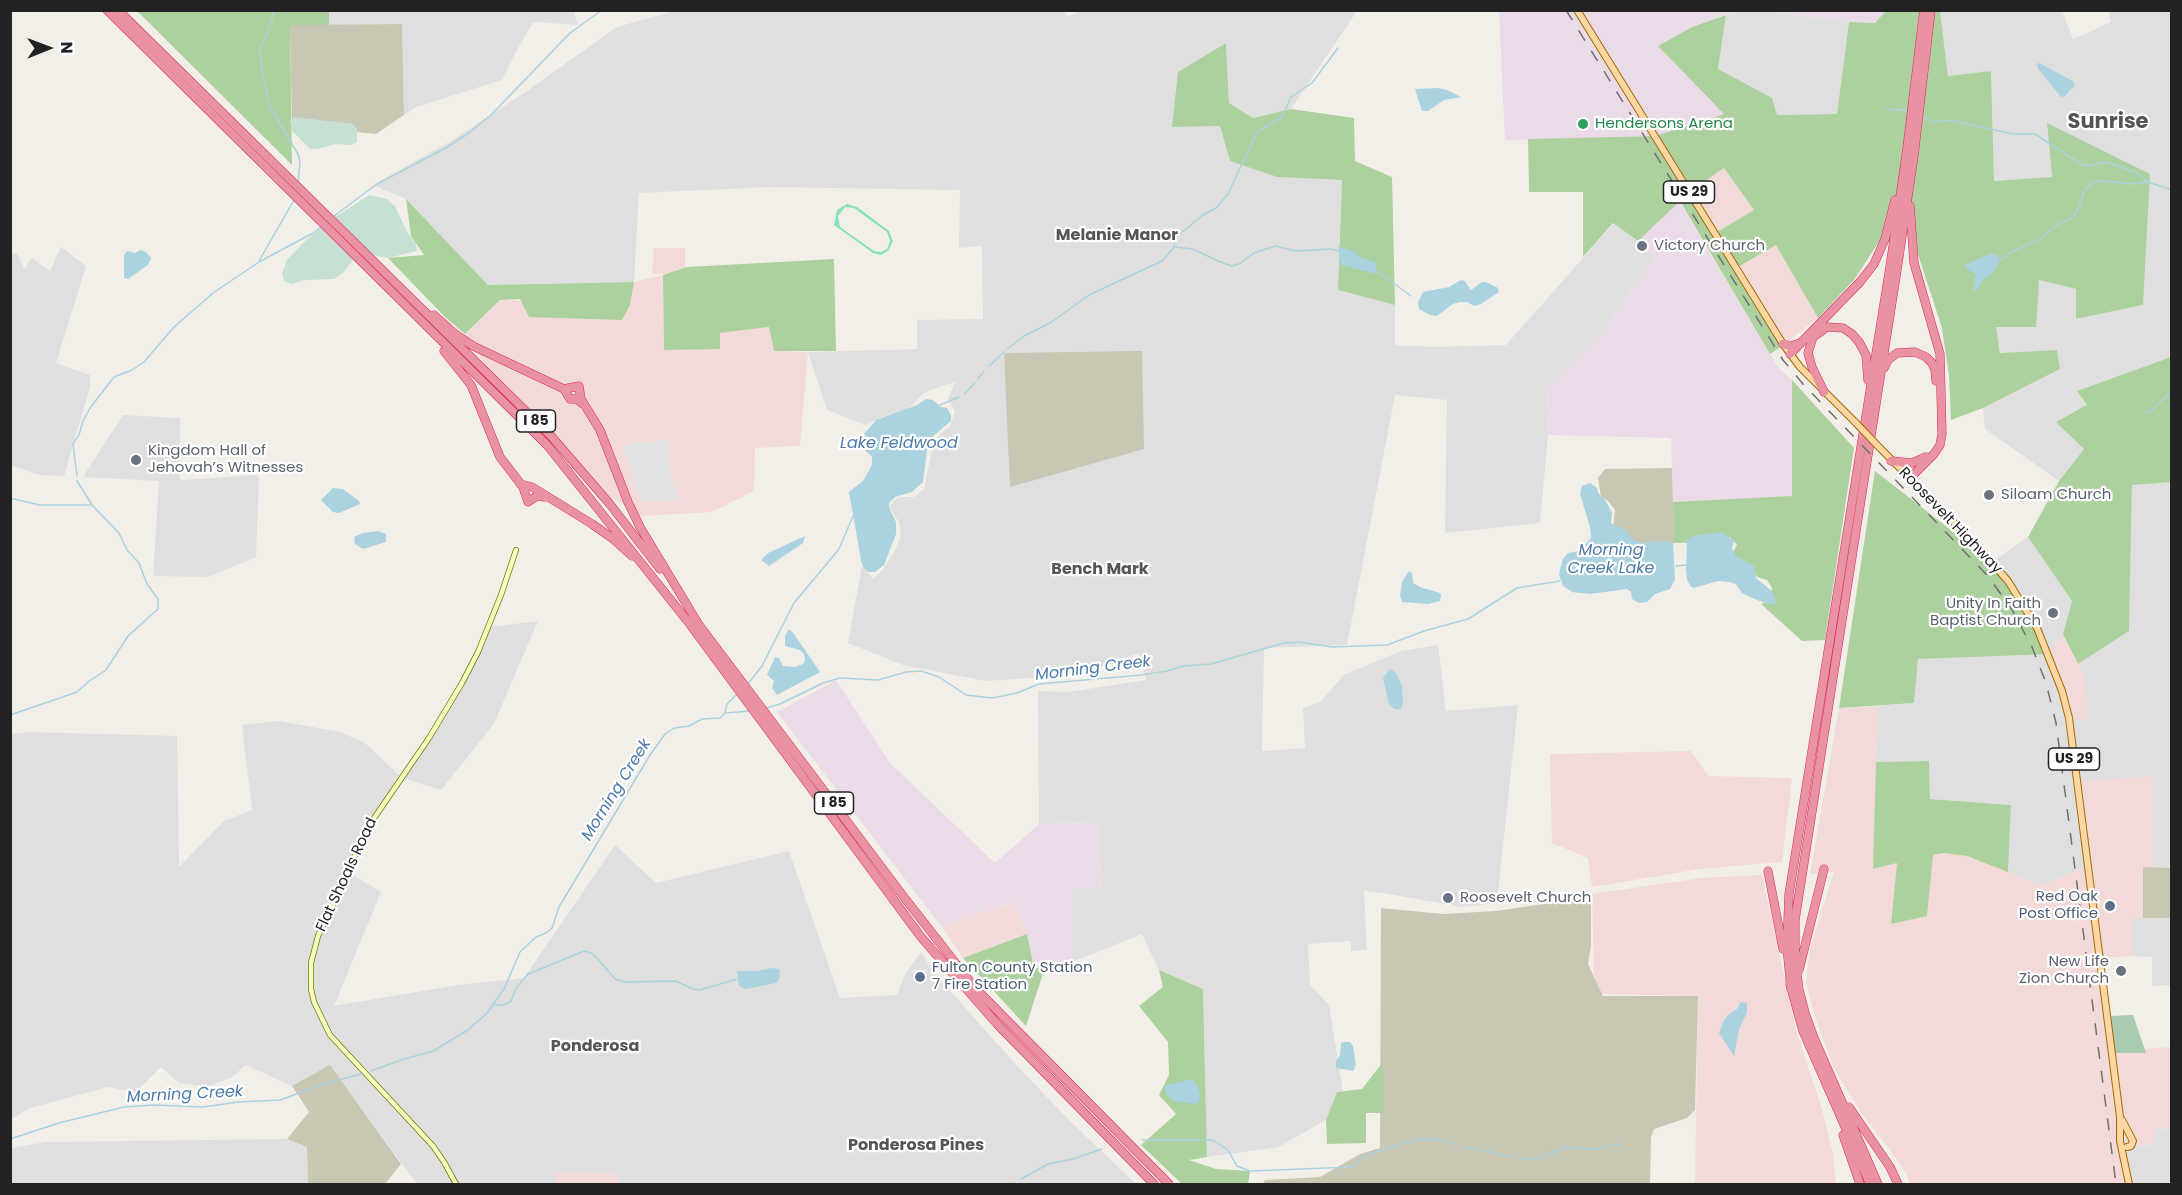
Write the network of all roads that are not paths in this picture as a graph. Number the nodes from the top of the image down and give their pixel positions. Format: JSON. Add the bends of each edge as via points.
{"nodes":[{"id":1,"x":107,"y":10,"type":"edge"},
{"id":2,"x":118,"y":10,"type":"edge"},
{"id":3,"x":1576,"y":10,"type":"edge"},
{"id":4,"x":1924,"y":10,"type":"edge"},
{"id":5,"x":1931,"y":10,"type":"edge"},
{"id":6,"x":1911,"y":152,"type":"junction"},
{"id":7,"x":369,"y":258,"type":"junction"},
{"id":8,"x":421,"y":321,"type":"junction"},
{"id":9,"x":1813,"y":337,"type":"junction"},
{"id":10,"x":1802,"y":342,"type":"junction"},
{"id":11,"x":1783,"y":344,"type":"junction"},
{"id":12,"x":1791,"y":356,"type":"junction"},
{"id":13,"x":564,"y":389,"type":"junction"},
{"id":14,"x":1824,"y":392,"type":"junction"},
{"id":15,"x":1877,"y":392,"type":"junction"},
{"id":16,"x":583,"y":404,"type":"junction"},
{"id":17,"x":1865,"y":426,"type":"junction"},
{"id":18,"x":1926,"y":457,"type":"junction"},
{"id":19,"x":1891,"y":461,"type":"junction"},
{"id":20,"x":1907,"y":477,"type":"junction"},
{"id":21,"x":520,"y":484,"type":"junction"},
{"id":22,"x":545,"y":497,"type":"junction"},
{"id":23,"x":516,"y":550,"type":"dead end"},
{"id":24,"x":684,"y":601,"type":"junction"},
{"id":25,"x":690,"y":623,"type":"junction"},
{"id":26,"x":1824,"y":869,"type":"dead end"},
{"id":27,"x":1768,"y":871,"type":"dead end"},
{"id":28,"x":1795,"y":989,"type":"junction"},
{"id":29,"x":1819,"y":1071,"type":"junction"},
{"id":30,"x":1830,"y":1074,"type":"junction"},
{"id":31,"x":2120,"y":1117,"type":"junction"},
{"id":32,"x":2130,"y":1136,"type":"junction"},
{"id":33,"x":2122,"y":1137,"type":"junction"},
{"id":34,"x":2124,"y":1146,"type":"junction"},
{"id":35,"x":456,"y":1185,"type":"edge"},
{"id":36,"x":1154,"y":1185,"type":"edge"},
{"id":37,"x":1169,"y":1185,"type":"edge"},
{"id":38,"x":1860,"y":1185,"type":"edge"},
{"id":39,"x":1870,"y":1185,"type":"edge"},
{"id":40,"x":1879,"y":1185,"type":"edge"},
{"id":41,"x":1898,"y":1185,"type":"edge"},
{"id":42,"x":2129,"y":1185,"type":"edge"}],
"edges":[{"from":1,"to":8,"type":"highway","number":"I 85"},
{"from":2,"to":7,"type":"highway","number":"I 85"},
{"from":3,"to":11,"type":"main road","name":"Roosevelt Highway","number":"US 29"},
{"from":4,"to":6,"type":"highway"},
{"from":5,"to":6,"type":"highway"},
{"from":6,"to":10,"type":"highway","via":[[1878,256],[1860,282]]},
{"from":6,"to":15,"type":"highway"},
{"from":6,"to":17,"type":"highway"},
{"from":6,"to":20,"type":"highway","via":[[1912,252],[1940,354],[1942,434],[1934,454]]},
{"from":7,"to":13,"type":"highway","via":[[472,346]]},
{"from":7,"to":24,"type":"highway","number":"I 85","via":[[551,436],[609,503]]},
{"from":8,"to":21,"type":"highway","via":[[471,385],[500,456]]},
{"from":8,"to":25,"type":"highway","number":"I 85","via":[[547,445]]},
{"from":9,"to":12,"type":"highway"},
{"from":9,"to":14,"type":"highway","via":[[1809,357]]},
{"from":9,"to":17,"type":"highway","via":[[1822,329],[1835,326],[1846,329],[1859,342],[1868,368]]},
{"from":10,"to":11,"type":"highway"},
{"from":10,"to":12,"type":"highway"},
{"from":11,"to":12,"type":"main road","name":"Roosevelt Highway","number":"US 29"},
{"from":12,"to":14,"type":"main road","name":"Roosevelt Highway","number":"US 29"},
{"from":13,"to":16,"type":"highway","via":[[570,399]]},
{"from":13,"to":16,"type":"highway","via":[[579,386]]},
{"from":14,"to":19,"type":"main road","name":"Roosevelt Highway","number":"US 29","bridge":true},
{"from":15,"to":18,"type":"highway","via":[[1884,366],[1893,355],[1915,352],[1932,363],[1938,436]]},
{"from":15,"to":28,"type":"highway","via":[[1797,898]]},
{"from":16,"to":24,"type":"highway","via":[[600,430],[640,527]]},
{"from":17,"to":28,"type":"highway","via":[[1789,894],[1786,947]]},
{"from":18,"to":19,"type":"highway","via":[[1912,463]]},
{"from":18,"to":20,"type":"highway"},
{"from":19,"to":20,"type":"main road","name":"Roosevelt Highway","number":"US 29"},
{"from":20,"to":31,"type":"main road","name":"Roosevelt Highway","number":"US 29","via":[[2008,581],[2037,628],[2062,691],[2069,718]]},
{"from":21,"to":22,"type":"highway"},
{"from":21,"to":22,"type":"highway","via":[[528,502],[537,496]]},
{"from":22,"to":25,"type":"highway","via":[[612,538]]},
{"from":23,"to":35,"type":"main road","name":"Flat Shoals Road","via":[[478,652],[446,711],[368,826],[318,936],[311,963],[314,1002],[330,1035],[433,1146]]},
{"from":24,"to":37,"type":"highway","number":"I 85","via":[[975,988]]},
{"from":25,"to":36,"type":"highway","number":"I 85","via":[[921,937],[998,1025]]},
{"from":26,"to":28,"type":"highway"},
{"from":27,"to":28,"type":"highway"},
{"from":28,"to":29,"type":"highway","via":[[1803,1031]]},
{"from":28,"to":30,"type":"highway"},
{"from":29,"to":38,"type":"highway"},
{"from":29,"to":39,"type":"highway"},
{"from":30,"to":40,"type":"highway"},
{"from":30,"to":41,"type":"highway"},
{"from":31,"to":32,"type":"main road","name":"Roosevelt Highway","number":"US 29"},
{"from":31,"to":33,"type":"main road","name":"Roosevelt Highway","number":"US 29"},
{"from":32,"to":33,"type":"main road"},
{"from":32,"to":34,"type":"main road","via":[[2133,1143]]},
{"from":33,"to":34,"type":"main road","name":"Roosevelt Highway"},
{"from":34,"to":42,"type":"main road"}]}
